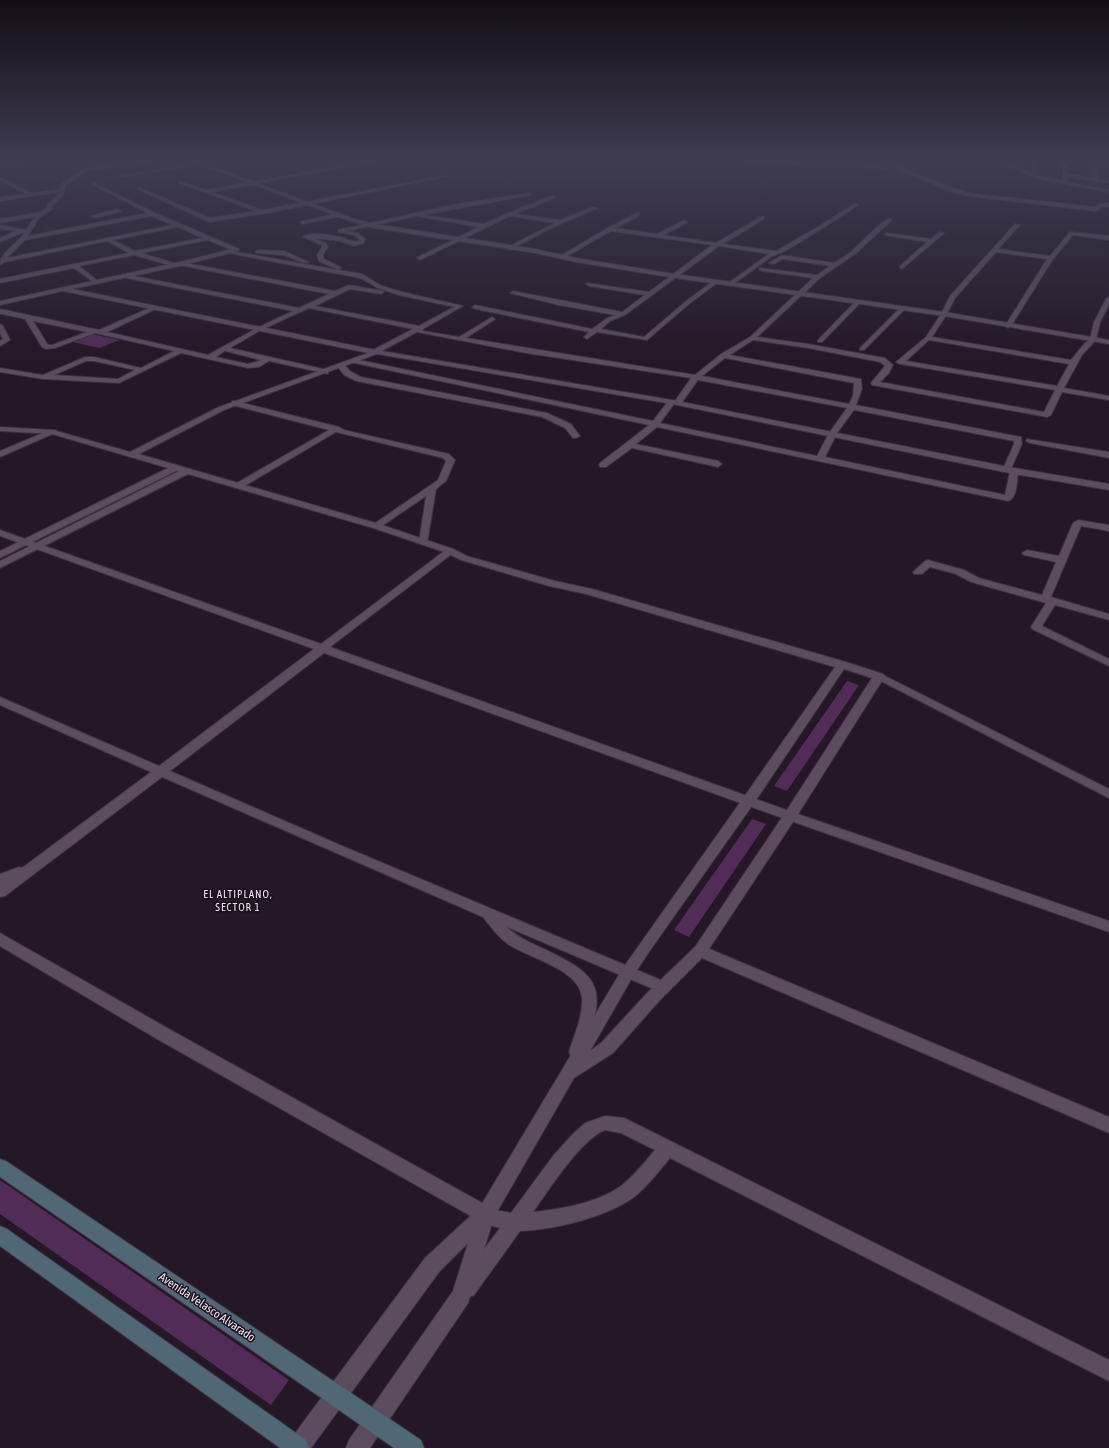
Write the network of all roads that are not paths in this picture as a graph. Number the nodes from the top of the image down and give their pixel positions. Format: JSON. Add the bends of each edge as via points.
{"nodes":[{"id":1,"x":1017,"y":225,"type":"dead end"},
{"id":2,"x":29,"y":226,"type":"edge"},
{"id":3,"x":92,"y":226,"type":"edge"},
{"id":4,"x":132,"y":226,"type":"edge"},
{"id":5,"x":177,"y":226,"type":"edge"},
{"id":6,"x":181,"y":226,"type":"edge"},
{"id":7,"x":365,"y":226,"type":"edge"},
{"id":8,"x":370,"y":226,"type":"edge"},
{"id":9,"x":484,"y":226,"type":"edge"},
{"id":10,"x":554,"y":226,"type":"edge"},
{"id":11,"x":617,"y":226,"type":"edge"},
{"id":12,"x":677,"y":226,"type":"edge"},
{"id":13,"x":749,"y":226,"type":"edge"},
{"id":14,"x":826,"y":226,"type":"edge"},
{"id":15,"x":882,"y":226,"type":"edge"},
{"id":16,"x":0,"y":227,"type":"edge"},
{"id":17,"x":610,"y":229,"type":"junction"},
{"id":18,"x":24,"y":231,"type":"junction"},
{"id":19,"x":146,"y":232,"type":"junction"},
{"id":20,"x":941,"y":233,"type":"dead end"},
{"id":21,"x":886,"y":235,"type":"dead end"},
{"id":22,"x":658,"y":236,"type":"junction"},
{"id":23,"x":208,"y":238,"type":"junction"},
{"id":24,"x":1109,"y":238,"type":"edge"},
{"id":25,"x":23,"y":239,"type":"junction"},
{"id":26,"x":0,"y":240,"type":"edge"},
{"id":27,"x":108,"y":240,"type":"junction"},
{"id":28,"x":456,"y":240,"type":"junction"},
{"id":29,"x":932,"y":241,"type":"junction"},
{"id":30,"x":718,"y":244,"type":"junction"},
{"id":31,"x":510,"y":248,"type":"junction"},
{"id":32,"x":994,"y":250,"type":"junction"},
{"id":33,"x":51,"y":251,"type":"junction"},
{"id":34,"x":233,"y":252,"type":"junction"},
{"id":35,"x":134,"y":253,"type":"junction"},
{"id":36,"x":776,"y":253,"type":"junction"},
{"id":37,"x":562,"y":257,"type":"junction"},
{"id":38,"x":64,"y":258,"type":"dead end"},
{"id":39,"x":420,"y":258,"type":"dead end"},
{"id":40,"x":1051,"y":258,"type":"junction"},
{"id":41,"x":1,"y":261,"type":"edge"},
{"id":42,"x":74,"y":264,"type":"junction"},
{"id":43,"x":178,"y":265,"type":"junction"},
{"id":44,"x":835,"y":265,"type":"junction"},
{"id":45,"x":902,"y":267,"type":"dead end"},
{"id":46,"x":321,"y":269,"type":"junction"},
{"id":47,"x":354,"y":274,"type":"junction"},
{"id":48,"x":123,"y":276,"type":"junction"},
{"id":49,"x":675,"y":276,"type":"junction"},
{"id":50,"x":818,"y":277,"type":"junction"},
{"id":51,"x":0,"y":281,"type":"edge"},
{"id":52,"x":96,"y":282,"type":"junction"},
{"id":53,"x":715,"y":282,"type":"junction"},
{"id":54,"x":589,"y":284,"type":"dead end"},
{"id":55,"x":730,"y":284,"type":"junction"},
{"id":56,"x":62,"y":289,"type":"junction"},
{"id":57,"x":335,"y":293,"type":"junction"},
{"id":58,"x":513,"y":293,"type":"dead end"},
{"id":59,"x":401,"y":294,"type":"junction"},
{"id":60,"x":650,"y":294,"type":"junction"},
{"id":61,"x":800,"y":294,"type":"junction"},
{"id":62,"x":1109,"y":299,"type":"edge"},
{"id":63,"x":0,"y":303,"type":"edge"},
{"id":64,"x":857,"y":303,"type":"junction"},
{"id":65,"x":307,"y":306,"type":"junction"},
{"id":66,"x":475,"y":307,"type":"dead end"},
{"id":67,"x":154,"y":308,"type":"junction"},
{"id":68,"x":902,"y":309,"type":"junction"},
{"id":69,"x":299,"y":310,"type":"junction"},
{"id":70,"x":1,"y":313,"type":"edge"},
{"id":71,"x":623,"y":314,"type":"junction"},
{"id":72,"x":944,"y":314,"type":"junction"},
{"id":73,"x":28,"y":318,"type":"junction"},
{"id":74,"x":492,"y":318,"type":"dead end"},
{"id":75,"x":0,"y":326,"type":"edge"},
{"id":76,"x":1008,"y":326,"type":"junction"},
{"id":77,"x":420,"y":328,"type":"junction"},
{"id":78,"x":259,"y":329,"type":"junction"},
{"id":79,"x":594,"y":330,"type":"junction"},
{"id":80,"x":97,"y":331,"type":"junction"},
{"id":81,"x":587,"y":337,"type":"dead end"},
{"id":82,"x":752,"y":338,"type":"junction"},
{"id":83,"x":928,"y":338,"type":"junction"},
{"id":84,"x":460,"y":339,"type":"junction"},
{"id":85,"x":1093,"y":340,"type":"junction"},
{"id":86,"x":820,"y":341,"type":"dead end"},
{"id":87,"x":1109,"y":342,"type":"edge"},
{"id":88,"x":0,"y":344,"type":"edge"},
{"id":89,"x":224,"y":349,"type":"junction"},
{"id":90,"x":862,"y":349,"type":"dead end"},
{"id":91,"x":180,"y":352,"type":"junction"},
{"id":92,"x":376,"y":352,"type":"junction"},
{"id":93,"x":724,"y":356,"type":"junction"},
{"id":94,"x":208,"y":358,"type":"junction"},
{"id":95,"x":268,"y":359,"type":"junction"},
{"id":96,"x":354,"y":361,"type":"junction"},
{"id":97,"x":1074,"y":363,"type":"junction"},
{"id":98,"x":341,"y":366,"type":"junction"},
{"id":99,"x":0,"y":370,"type":"edge"},
{"id":100,"x":142,"y":370,"type":"junction"},
{"id":101,"x":325,"y":372,"type":"junction"},
{"id":102,"x":43,"y":377,"type":"junction"},
{"id":103,"x":696,"y":377,"type":"junction"},
{"id":104,"x":1059,"y":389,"type":"junction"},
{"id":105,"x":1109,"y":398,"type":"edge"},
{"id":106,"x":235,"y":403,"type":"junction"},
{"id":107,"x":674,"y":403,"type":"junction"},
{"id":108,"x":853,"y":407,"type":"junction"},
{"id":109,"x":655,"y":424,"type":"junction"},
{"id":110,"x":0,"y":429,"type":"edge"},
{"id":111,"x":336,"y":429,"type":"junction"},
{"id":112,"x":53,"y":432,"type":"junction"},
{"id":113,"x":832,"y":434,"type":"junction"},
{"id":114,"x":576,"y":436,"type":"dead end"},
{"id":115,"x":1030,"y":441,"type":"dead end"},
{"id":116,"x":630,"y":445,"type":"junction"},
{"id":117,"x":0,"y":454,"type":"edge"},
{"id":118,"x":131,"y":455,"type":"junction"},
{"id":119,"x":1109,"y":455,"type":"edge"},
{"id":120,"x":820,"y":459,"type":"junction"},
{"id":121,"x":718,"y":464,"type":"dead end"},
{"id":122,"x":602,"y":465,"type":"dead end"},
{"id":123,"x":175,"y":468,"type":"junction"},
{"id":124,"x":1011,"y":470,"type":"junction"},
{"id":125,"x":187,"y":471,"type":"junction"},
{"id":126,"x":238,"y":486,"type":"junction"},
{"id":127,"x":1109,"y":487,"type":"edge"},
{"id":128,"x":432,"y":488,"type":"junction"},
{"id":129,"x":376,"y":526,"type":"junction"},
{"id":130,"x":1109,"y":528,"type":"edge"},
{"id":131,"x":0,"y":533,"type":"edge"},
{"id":132,"x":424,"y":542,"type":"junction"},
{"id":133,"x":30,"y":544,"type":"junction"},
{"id":134,"x":450,"y":551,"type":"junction"},
{"id":135,"x":1028,"y":553,"type":"dead end"},
{"id":136,"x":0,"y":555,"type":"edge"},
{"id":137,"x":1063,"y":560,"type":"junction"},
{"id":138,"x":0,"y":565,"type":"edge"},
{"id":139,"x":918,"y":572,"type":"dead end"},
{"id":140,"x":1049,"y":601,"type":"junction"},
{"id":141,"x":1109,"y":617,"type":"edge"},
{"id":142,"x":323,"y":649,"type":"junction"},
{"id":143,"x":1109,"y":663,"type":"edge"},
{"id":144,"x":842,"y":664,"type":"junction"},
{"id":145,"x":879,"y":676,"type":"junction"},
{"id":146,"x":0,"y":700,"type":"edge"},
{"id":147,"x":160,"y":772,"type":"junction"},
{"id":148,"x":1109,"y":794,"type":"edge"},
{"id":149,"x":749,"y":800,"type":"junction"},
{"id":150,"x":790,"y":816,"type":"junction"},
{"id":151,"x":33,"y":867,"type":"junction"},
{"id":152,"x":0,"y":880,"type":"edge"},
{"id":153,"x":0,"y":892,"type":"edge"},
{"id":154,"x":488,"y":912,"type":"junction"},
{"id":155,"x":1109,"y":927,"type":"edge"},
{"id":156,"x":0,"y":939,"type":"edge"},
{"id":157,"x":700,"y":951,"type":"junction"},
{"id":158,"x":628,"y":972,"type":"junction"},
{"id":159,"x":664,"y":987,"type":"junction"},
{"id":160,"x":570,"y":1073,"type":"junction"},
{"id":161,"x":1109,"y":1125,"type":"edge"},
{"id":162,"x":667,"y":1148,"type":"junction"},
{"id":163,"x":0,"y":1167,"type":"edge"},
{"id":164,"x":486,"y":1214,"type":"junction"},
{"id":165,"x":516,"y":1222,"type":"junction"},
{"id":166,"x":0,"y":1235,"type":"edge"},
{"id":167,"x":461,"y":1296,"type":"junction"},
{"id":168,"x":1109,"y":1371,"type":"edge"},
{"id":169,"x":336,"y":1395,"type":"junction"},
{"id":170,"x":374,"y":1422,"type":"junction"},
{"id":171,"x":298,"y":1448,"type":"edge"},
{"id":172,"x":357,"y":1448,"type":"edge"},
{"id":173,"x":413,"y":1448,"type":"edge"}],
"edges":[{"from":1,"to":32,"type":"street"},
{"from":2,"to":18,"type":"street"},
{"from":3,"to":25,"type":"street"},
{"from":4,"to":19,"type":"street"},
{"from":5,"to":19,"type":"street"},
{"from":6,"to":23,"type":"street"},
{"from":7,"to":47,"type":"street","via":[[340,231],[359,236],[362,242],[359,244],[306,237],[325,246],[320,255],[321,260]]},
{"from":8,"to":28,"type":"street"},
{"from":9,"to":28,"type":"street"},
{"from":10,"to":31,"type":"street"},
{"from":11,"to":17,"type":"street"},
{"from":12,"to":22,"type":"street"},
{"from":13,"to":30,"type":"street"},
{"from":14,"to":36,"type":"street"},
{"from":15,"to":44,"type":"street"},
{"from":16,"to":18,"type":"street"},
{"from":17,"to":22,"type":"street"},
{"from":17,"to":37,"type":"street"},
{"from":18,"to":25,"type":"street"},
{"from":18,"to":26,"type":"street"},
{"from":19,"to":27,"type":"street"},
{"from":20,"to":29,"type":"street"},
{"from":21,"to":29,"type":"street"},
{"from":22,"to":30,"type":"street"},
{"from":23,"to":34,"type":"street","via":[[231,246],[236,249]]},
{"from":23,"to":35,"type":"street"},
{"from":24,"to":40,"type":"street","via":[[1072,233]]},
{"from":25,"to":41,"type":"street"},
{"from":27,"to":33,"type":"street"},
{"from":27,"to":35,"type":"street"},
{"from":28,"to":31,"type":"street"},
{"from":28,"to":39,"type":"street"},
{"from":29,"to":45,"type":"street"},
{"from":30,"to":36,"type":"street"},
{"from":30,"to":49,"type":"street"},
{"from":31,"to":37,"type":"street"},
{"from":32,"to":40,"type":"street"},
{"from":32,"to":72,"type":"street","via":[[952,297]]},
{"from":33,"to":38,"type":"street"},
{"from":33,"to":41,"type":"street"},
{"from":34,"to":43,"type":"street"},
{"from":34,"to":46,"type":"street"},
{"from":34,"to":46,"type":"street","via":[[284,253],[315,264]]},
{"from":35,"to":42,"type":"street"},
{"from":35,"to":43,"type":"street"},
{"from":36,"to":55,"type":"street","via":[[766,257]]},
{"from":37,"to":49,"type":"street"},
{"from":40,"to":76,"type":"street"},
{"from":42,"to":51,"type":"street"},
{"from":42,"to":52,"type":"street"},
{"from":43,"to":48,"type":"street"},
{"from":43,"to":57,"type":"street"},
{"from":44,"to":50,"type":"street"},
{"from":44,"to":50,"type":"street","via":[[782,258],[762,269]]},
{"from":46,"to":47,"type":"street"},
{"from":47,"to":59,"type":"street"},
{"from":48,"to":52,"type":"street"},
{"from":48,"to":69,"type":"street"},
{"from":49,"to":53,"type":"street"},
{"from":49,"to":60,"type":"street"},
{"from":50,"to":61,"type":"street"},
{"from":52,"to":56,"type":"street"},
{"from":53,"to":55,"type":"street"},
{"from":53,"to":79,"type":"street","via":[[645,339]]},
{"from":54,"to":60,"type":"street"},
{"from":55,"to":61,"type":"street"},
{"from":56,"to":63,"type":"street"},
{"from":56,"to":67,"type":"street"},
{"from":57,"to":59,"type":"street","via":[[349,287]]},
{"from":57,"to":65,"type":"street"},
{"from":58,"to":71,"type":"street"},
{"from":59,"to":77,"type":"street","via":[[460,306]]},
{"from":60,"to":71,"type":"street"},
{"from":61,"to":64,"type":"street"},
{"from":61,"to":82,"type":"street"},
{"from":62,"to":85,"type":"street","via":[[1097,322]]},
{"from":64,"to":68,"type":"street"},
{"from":64,"to":86,"type":"street"},
{"from":65,"to":69,"type":"street"},
{"from":65,"to":77,"type":"street"},
{"from":66,"to":79,"type":"street"},
{"from":67,"to":78,"type":"street"},
{"from":67,"to":80,"type":"street"},
{"from":68,"to":72,"type":"street"},
{"from":68,"to":90,"type":"street","via":[[871,337]]},
{"from":69,"to":78,"type":"street"},
{"from":70,"to":73,"type":"street"},
{"from":71,"to":79,"type":"street"},
{"from":72,"to":76,"type":"street"},
{"from":72,"to":83,"type":"street"},
{"from":73,"to":80,"type":"street"},
{"from":73,"to":80,"type":"street","via":[[46,347],[53,347]]},
{"from":74,"to":84,"type":"street"},
{"from":75,"to":88,"type":"street","via":[[6,340]]},
{"from":76,"to":85,"type":"street"},
{"from":77,"to":84,"type":"street","via":[[420,332]]},
{"from":77,"to":92,"type":"street"},
{"from":78,"to":89,"type":"street"},
{"from":78,"to":92,"type":"street"},
{"from":79,"to":81,"type":"street"},
{"from":80,"to":91,"type":"street"},
{"from":82,"to":93,"type":"street"},
{"from":82,"to":104,"type":"street","via":[[882,360],[889,365],[875,383],[1047,415]]},
{"from":83,"to":97,"type":"street"},
{"from":83,"to":104,"type":"street","via":[[900,362]]},
{"from":84,"to":103,"type":"street"},
{"from":85,"to":87,"type":"street"},
{"from":85,"to":97,"type":"street","via":[[1086,344]]},
{"from":89,"to":94,"type":"street"},
{"from":89,"to":95,"type":"street"},
{"from":91,"to":94,"type":"street"},
{"from":91,"to":100,"type":"street"},
{"from":92,"to":96,"type":"street"},
{"from":92,"to":107,"type":"street"},
{"from":93,"to":103,"type":"street"},
{"from":93,"to":108,"type":"street","via":[[858,381],[859,390]]},
{"from":94,"to":95,"type":"street","via":[[248,366],[256,366]]},
{"from":95,"to":101,"type":"street"},
{"from":96,"to":98,"type":"street"},
{"from":96,"to":109,"type":"street"},
{"from":97,"to":104,"type":"street"},
{"from":98,"to":101,"type":"street"},
{"from":98,"to":114,"type":"street","via":[[347,373],[359,379],[544,415],[568,426]]},
{"from":99,"to":102,"type":"street"},
{"from":100,"to":102,"type":"street","via":[[119,380]]},
{"from":100,"to":102,"type":"street","via":[[85,359]]},
{"from":101,"to":106,"type":"street"},
{"from":103,"to":107,"type":"street"},
{"from":103,"to":108,"type":"street"},
{"from":104,"to":105,"type":"street"},
{"from":106,"to":111,"type":"street"},
{"from":106,"to":118,"type":"street","via":[[204,416]]},
{"from":107,"to":109,"type":"street"},
{"from":107,"to":113,"type":"street"},
{"from":108,"to":113,"type":"street"},
{"from":108,"to":124,"type":"street","via":[[1018,439]]},
{"from":109,"to":116,"type":"street"},
{"from":109,"to":120,"type":"street"},
{"from":110,"to":112,"type":"street"},
{"from":111,"to":126,"type":"street"},
{"from":111,"to":128,"type":"street","via":[[446,456],[451,460],[448,470],[442,481]]},
{"from":112,"to":117,"type":"street"},
{"from":112,"to":118,"type":"street"},
{"from":113,"to":120,"type":"street"},
{"from":113,"to":124,"type":"street"},
{"from":115,"to":119,"type":"street"},
{"from":116,"to":121,"type":"street"},
{"from":116,"to":122,"type":"street"},
{"from":118,"to":123,"type":"street"},
{"from":120,"to":124,"type":"street","via":[[1008,498],[1012,487]]},
{"from":123,"to":125,"type":"street"},
{"from":123,"to":133,"type":"street"},
{"from":124,"to":127,"type":"street"},
{"from":125,"to":126,"type":"street"},
{"from":125,"to":133,"type":"street"},
{"from":126,"to":129,"type":"street"},
{"from":128,"to":129,"type":"street"},
{"from":128,"to":132,"type":"street"},
{"from":129,"to":132,"type":"street"},
{"from":130,"to":137,"type":"street","via":[[1078,523]]},
{"from":131,"to":133,"type":"street"},
{"from":132,"to":134,"type":"street"},
{"from":133,"to":136,"type":"street"},
{"from":133,"to":138,"type":"street"},
{"from":133,"to":142,"type":"street"},
{"from":134,"to":142,"type":"street"},
{"from":134,"to":144,"type":"street","via":[[464,558],[545,582],[588,591]]},
{"from":135,"to":137,"type":"street"},
{"from":137,"to":140,"type":"street"},
{"from":139,"to":140,"type":"street","via":[[928,563],[960,572],[975,580]]},
{"from":140,"to":141,"type":"street"},
{"from":140,"to":143,"type":"street","via":[[1036,627]]},
{"from":142,"to":147,"type":"street"},
{"from":142,"to":149,"type":"street"},
{"from":144,"to":145,"type":"street"},
{"from":144,"to":149,"type":"street"},
{"from":145,"to":148,"type":"street"},
{"from":145,"to":150,"type":"street"},
{"from":146,"to":147,"type":"street"},
{"from":147,"to":151,"type":"street"},
{"from":147,"to":154,"type":"street"},
{"from":149,"to":150,"type":"street"},
{"from":149,"to":158,"type":"street"},
{"from":150,"to":155,"type":"street"},
{"from":150,"to":157,"type":"street"},
{"from":151,"to":152,"type":"street"},
{"from":151,"to":153,"type":"street"},
{"from":154,"to":158,"type":"street"},
{"from":154,"to":160,"type":"street","via":[[506,935],[575,971],[588,989],[589,1013]]},
{"from":156,"to":164,"type":"street","via":[[163,1034]]},
{"from":157,"to":159,"type":"street"},
{"from":157,"to":161,"type":"street"},
{"from":158,"to":159,"type":"street"},
{"from":158,"to":160,"type":"street"},
{"from":159,"to":160,"type":"street","via":[[607,1048]]},
{"from":160,"to":164,"type":"street"},
{"from":162,"to":165,"type":"street","via":[[645,1175],[620,1196],[587,1210]]},
{"from":162,"to":165,"type":"street","via":[[624,1126],[605,1123],[591,1128],[559,1162]]},
{"from":162,"to":168,"type":"street"},
{"from":163,"to":169,"type":"main road","name":"Avenida Velasco Alvarado"},
{"from":164,"to":165,"type":"street","via":[[492,1218]]},
{"from":164,"to":167,"type":"street"},
{"from":164,"to":169,"type":"street","via":[[432,1265]]},
{"from":165,"to":167,"type":"street"},
{"from":166,"to":171,"type":"main road"},
{"from":167,"to":170,"type":"street"},
{"from":169,"to":170,"type":"main road","name":"Avenida Velasco Alvarado"},
{"from":169,"to":171,"type":"street"},
{"from":170,"to":172,"type":"street"},
{"from":170,"to":173,"type":"main road","name":"Avenida Velasco Alvarado"}]}
